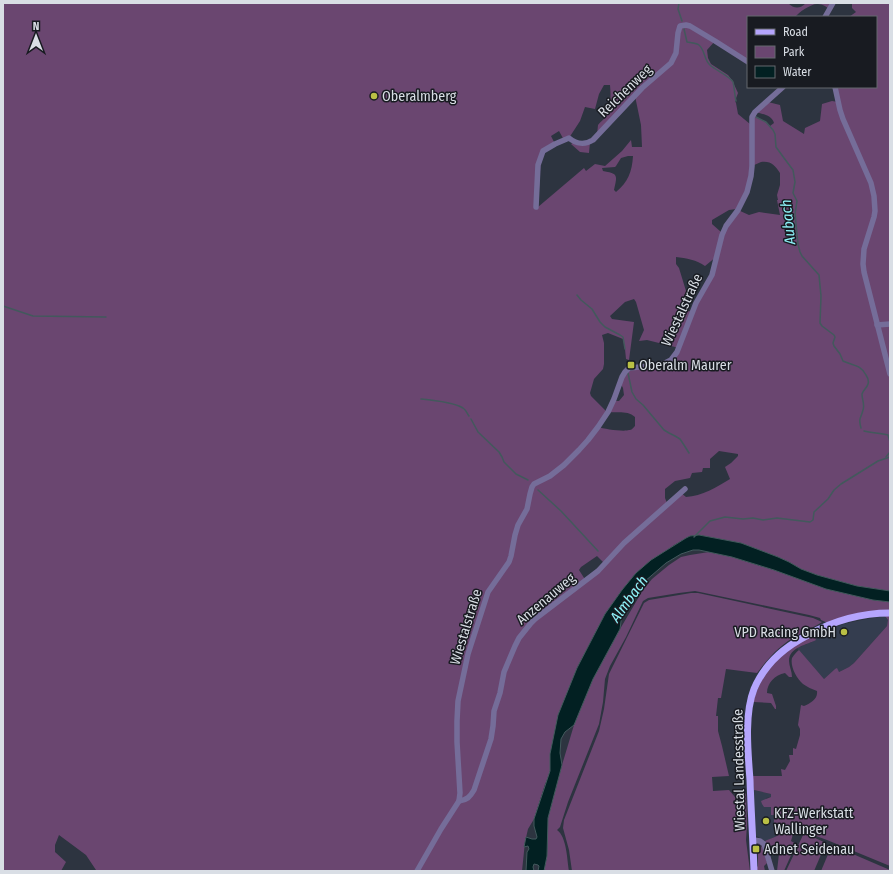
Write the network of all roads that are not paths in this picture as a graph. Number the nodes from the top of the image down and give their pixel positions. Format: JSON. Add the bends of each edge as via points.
{"nodes":[{"id":1,"x":833,"y":3,"type":"edge"},
{"id":2,"x":826,"y":16,"type":"edge"},
{"id":3,"x":747,"y":61,"type":"edge"},
{"id":4,"x":782,"y":88,"type":"edge"},
{"id":5,"x":835,"y":88,"type":"edge"},
{"id":6,"x":536,"y":207,"type":"dead end"},
{"id":7,"x":890,"y":324,"type":"edge"},
{"id":8,"x":877,"y":325,"type":"junction"},
{"id":9,"x":890,"y":374,"type":"edge"},
{"id":10,"x":685,"y":489,"type":"dead end"},
{"id":11,"x":890,"y":613,"type":"edge"},
{"id":12,"x":459,"y":801,"type":"junction"},
{"id":13,"x":753,"y":840,"type":"junction"},
{"id":14,"x":418,"y":871,"type":"edge"},
{"id":15,"x":754,"y":871,"type":"edge"},
{"id":16,"x":772,"y":871,"type":"edge"}],
"edges":[{"from":1,"to":2,"type":"street"},
{"from":3,"to":6,"type":"street","name":"Reichenweg","via":[[690,26],[680,26],[676,53],[671,63],[642,88],[593,140],[583,144],[568,138],[543,151],[538,165]]},
{"from":4,"to":12,"type":"street","name":"Wiestalstraße","via":[[752,117],[752,168],[747,192],[722,235],[712,274],[696,303],[677,352],[671,360],[661,365],[629,368],[622,377],[608,412],[588,440],[564,465],[534,484],[531,490],[527,509],[515,535],[509,562],[488,592],[468,654],[458,701]]},
{"from":5,"to":8,"type":"street","via":[[843,119],[871,183],[874,196],[875,211],[864,249],[863,264]]},
{"from":7,"to":8,"type":"street"},
{"from":8,"to":9,"type":"street"},
{"from":10,"to":12,"type":"street","name":"Anzenauweg","via":[[624,543],[598,571],[531,623],[519,638],[503,675],[494,711],[491,739],[474,790],[469,798]]},
{"from":11,"to":13,"type":"main road","name":"Wiestal Landesstraße","via":[[850,618],[830,624],[782,651],[763,671],[753,691],[748,717]]},
{"from":12,"to":14,"type":"street"},
{"from":13,"to":15,"type":"main road","name":"Wiestal Landesstraße"},
{"from":13,"to":16,"type":"street","via":[[764,844]]}]}
